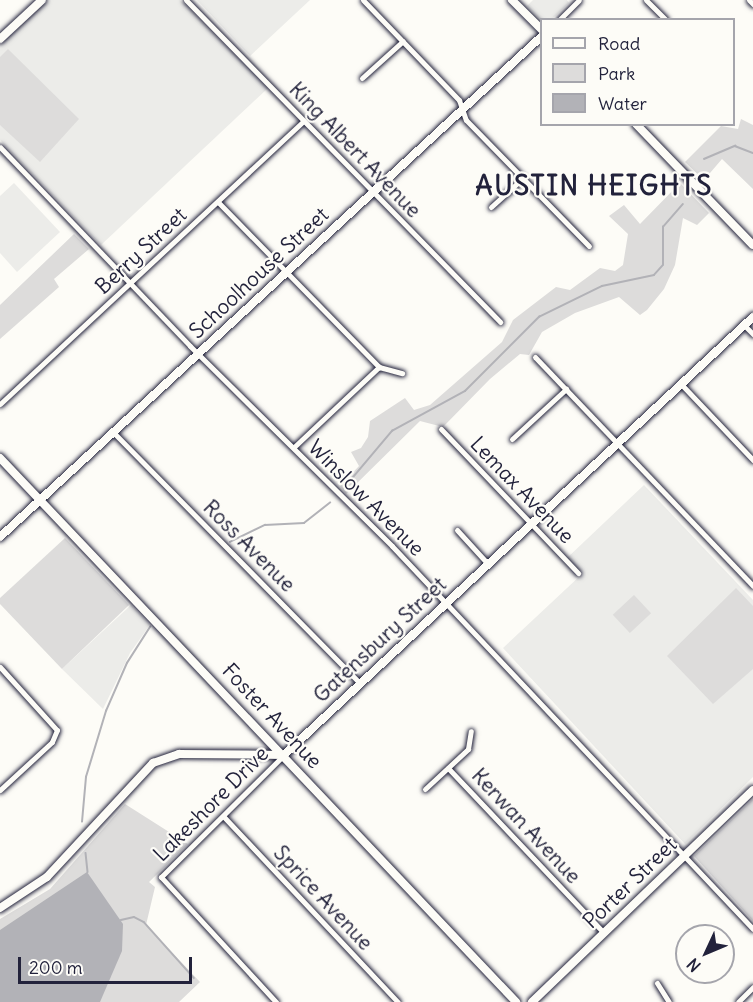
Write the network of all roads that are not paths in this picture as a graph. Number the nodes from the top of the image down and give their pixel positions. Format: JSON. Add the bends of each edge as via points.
{"nodes":[{"id":1,"x":42,"y":0,"type":"edge"},
{"id":2,"x":186,"y":0,"type":"edge"},
{"id":3,"x":363,"y":0,"type":"edge"},
{"id":4,"x":512,"y":0,"type":"edge"},
{"id":5,"x":579,"y":0,"type":"edge"},
{"id":6,"x":646,"y":0,"type":"edge"},
{"id":7,"x":749,"y":0,"type":"edge"},
{"id":8,"x":753,"y":4,"type":"edge"},
{"id":9,"x":561,"y":18,"type":"edge"},
{"id":10,"x":664,"y":18,"type":"edge"},
{"id":11,"x":540,"y":28,"type":"edge"},
{"id":12,"x":540,"y":38,"type":"edge"},
{"id":13,"x":0,"y":39,"type":"edge"},
{"id":14,"x":403,"y":41,"type":"junction"},
{"id":15,"x":362,"y":78,"type":"dead end"},
{"id":16,"x":463,"y":110,"type":"junction"},
{"id":17,"x":304,"y":121,"type":"junction"},
{"id":18,"x":638,"y":126,"type":"edge"},
{"id":19,"x":0,"y":147,"type":"edge"},
{"id":20,"x":523,"y":178,"type":"junction"},
{"id":21,"x":373,"y":192,"type":"junction"},
{"id":22,"x":218,"y":202,"type":"junction"},
{"id":23,"x":491,"y":207,"type":"dead end"},
{"id":24,"x":753,"y":245,"type":"edge"},
{"id":25,"x":589,"y":246,"type":"dead end"},
{"id":26,"x":287,"y":273,"type":"junction"},
{"id":27,"x":130,"y":283,"type":"junction"},
{"id":28,"x":753,"y":317,"type":"edge"},
{"id":29,"x":500,"y":322,"type":"dead end"},
{"id":30,"x":744,"y":325,"type":"junction"},
{"id":31,"x":753,"y":334,"type":"edge"},
{"id":32,"x":200,"y":353,"type":"junction"},
{"id":33,"x":535,"y":357,"type":"dead end"},
{"id":34,"x":379,"y":367,"type":"junction"},
{"id":35,"x":402,"y":373,"type":"dead end"},
{"id":36,"x":681,"y":384,"type":"junction"},
{"id":37,"x":566,"y":389,"type":"junction"},
{"id":38,"x":0,"y":404,"type":"edge"},
{"id":39,"x":441,"y":429,"type":"dead end"},
{"id":40,"x":113,"y":432,"type":"junction"},
{"id":41,"x":512,"y":439,"type":"dead end"},
{"id":42,"x":618,"y":443,"type":"junction"},
{"id":43,"x":294,"y":447,"type":"junction"},
{"id":44,"x":0,"y":458,"type":"edge"},
{"id":45,"x":753,"y":460,"type":"edge"},
{"id":46,"x":39,"y":501,"type":"junction"},
{"id":47,"x":531,"y":524,"type":"junction"},
{"id":48,"x":457,"y":530,"type":"dead end"},
{"id":49,"x":0,"y":537,"type":"edge"},
{"id":50,"x":488,"y":564,"type":"junction"},
{"id":51,"x":578,"y":573,"type":"dead end"},
{"id":52,"x":753,"y":586,"type":"edge"},
{"id":53,"x":446,"y":604,"type":"junction"},
{"id":54,"x":0,"y":667,"type":"edge"},
{"id":55,"x":360,"y":683,"type":"junction"},
{"id":56,"x":471,"y":731,"type":"dead end"},
{"id":57,"x":284,"y":755,"type":"junction"},
{"id":58,"x":448,"y":768,"type":"junction"},
{"id":59,"x":425,"y":789,"type":"dead end"},
{"id":60,"x":753,"y":789,"type":"edge"},
{"id":61,"x":0,"y":790,"type":"edge"},
{"id":62,"x":224,"y":817,"type":"junction"},
{"id":63,"x":684,"y":856,"type":"junction"},
{"id":64,"x":0,"y":908,"type":"edge"},
{"id":65,"x":753,"y":928,"type":"edge"},
{"id":66,"x":604,"y":933,"type":"junction"},
{"id":67,"x":657,"y":983,"type":"dead end"},
{"id":68,"x":753,"y":987,"type":"edge"},
{"id":69,"x":276,"y":1002,"type":"edge"},
{"id":70,"x":398,"y":1002,"type":"edge"},
{"id":71,"x":516,"y":1002,"type":"edge"},
{"id":72,"x":532,"y":1002,"type":"edge"},
{"id":73,"x":669,"y":1002,"type":"edge"},
{"id":74,"x":738,"y":1002,"type":"edge"}],
"edges":[{"from":1,"to":13,"type":"street"},
{"from":2,"to":17,"type":"street","name":"King Albert Avenue"},
{"from":3,"to":14,"type":"street"},
{"from":4,"to":11,"type":"street"},
{"from":5,"to":9,"type":"street"},
{"from":6,"to":10,"type":"street"},
{"from":7,"to":8,"type":"street"},
{"from":12,"to":16,"type":"street","name":"Schoolhouse Street"},
{"from":14,"to":15,"type":"street"},
{"from":14,"to":16,"type":"street","via":[[459,100]]},
{"from":16,"to":20,"type":"street","via":[[466,120]]},
{"from":16,"to":21,"type":"street","name":"Schoolhouse Street"},
{"from":17,"to":21,"type":"street","name":"King Albert Avenue"},
{"from":17,"to":22,"type":"street","name":"Berry Street"},
{"from":18,"to":24,"type":"street"},
{"from":19,"to":27,"type":"street","name":"Winslow Avenue"},
{"from":20,"to":23,"type":"street"},
{"from":20,"to":25,"type":"street"},
{"from":21,"to":26,"type":"street","name":"Schoolhouse Street"},
{"from":21,"to":29,"type":"street","name":"King Albert Avenue"},
{"from":22,"to":26,"type":"street"},
{"from":22,"to":27,"type":"street","name":"Berry Street"},
{"from":26,"to":32,"type":"street","name":"Schoolhouse Street"},
{"from":26,"to":34,"type":"street"},
{"from":27,"to":32,"type":"street","name":"Winslow Avenue"},
{"from":27,"to":38,"type":"street","name":"Berry Street"},
{"from":28,"to":30,"type":"street","name":"Gatensbury Street"},
{"from":30,"to":31,"type":"street"},
{"from":30,"to":36,"type":"street","name":"Gatensbury Street"},
{"from":32,"to":40,"type":"street","name":"Schoolhouse Street"},
{"from":32,"to":43,"type":"street","name":"Winslow Avenue"},
{"from":33,"to":37,"type":"street"},
{"from":34,"to":35,"type":"street"},
{"from":34,"to":43,"type":"street"},
{"from":36,"to":42,"type":"street","name":"Gatensbury Street"},
{"from":36,"to":45,"type":"street"},
{"from":37,"to":41,"type":"street"},
{"from":37,"to":42,"type":"street"},
{"from":39,"to":47,"type":"street","name":"Lemax Avenue"},
{"from":40,"to":46,"type":"street","name":"Schoolhouse Street"},
{"from":40,"to":55,"type":"street","name":"Ross Avenue"},
{"from":42,"to":47,"type":"street","name":"Gatensbury Street"},
{"from":42,"to":52,"type":"street"},
{"from":43,"to":53,"type":"street","name":"Winslow Avenue"},
{"from":44,"to":46,"type":"street","name":"Foster Avenue"},
{"from":46,"to":49,"type":"street","name":"Schoolhouse Street"},
{"from":46,"to":57,"type":"street","name":"Foster Avenue"},
{"from":47,"to":50,"type":"street","name":"Gatensbury Street"},
{"from":47,"to":51,"type":"street","name":"Lemax Avenue"},
{"from":48,"to":50,"type":"street"},
{"from":50,"to":53,"type":"street","name":"Gatensbury Street"},
{"from":53,"to":55,"type":"street","name":"Gatensbury Street"},
{"from":53,"to":63,"type":"street","name":"Winslow Avenue"},
{"from":54,"to":61,"type":"street","via":[[57,730],[52,741]]},
{"from":55,"to":57,"type":"street","name":"Gatensbury Street"},
{"from":56,"to":58,"type":"street","via":[[468,749]]},
{"from":57,"to":62,"type":"street","name":"Lakeshore Drive"},
{"from":57,"to":64,"type":"street","via":[[179,754],[157,760],[142,771],[47,877]]},
{"from":57,"to":71,"type":"street","name":"Foster Avenue"},
{"from":58,"to":59,"type":"street"},
{"from":58,"to":66,"type":"street","name":"Kerwan Avenue"},
{"from":60,"to":63,"type":"street","name":"Porter Street"},
{"from":62,"to":69,"type":"street","name":"Lakeshore Drive","via":[[161,877]]},
{"from":62,"to":70,"type":"street","name":"Sprice Avenue"},
{"from":63,"to":65,"type":"street","name":"Winslow Avenue"},
{"from":63,"to":66,"type":"street","name":"Porter Street"},
{"from":66,"to":72,"type":"street","name":"Porter Street"},
{"from":67,"to":73,"type":"street"},
{"from":68,"to":74,"type":"street"}]}
